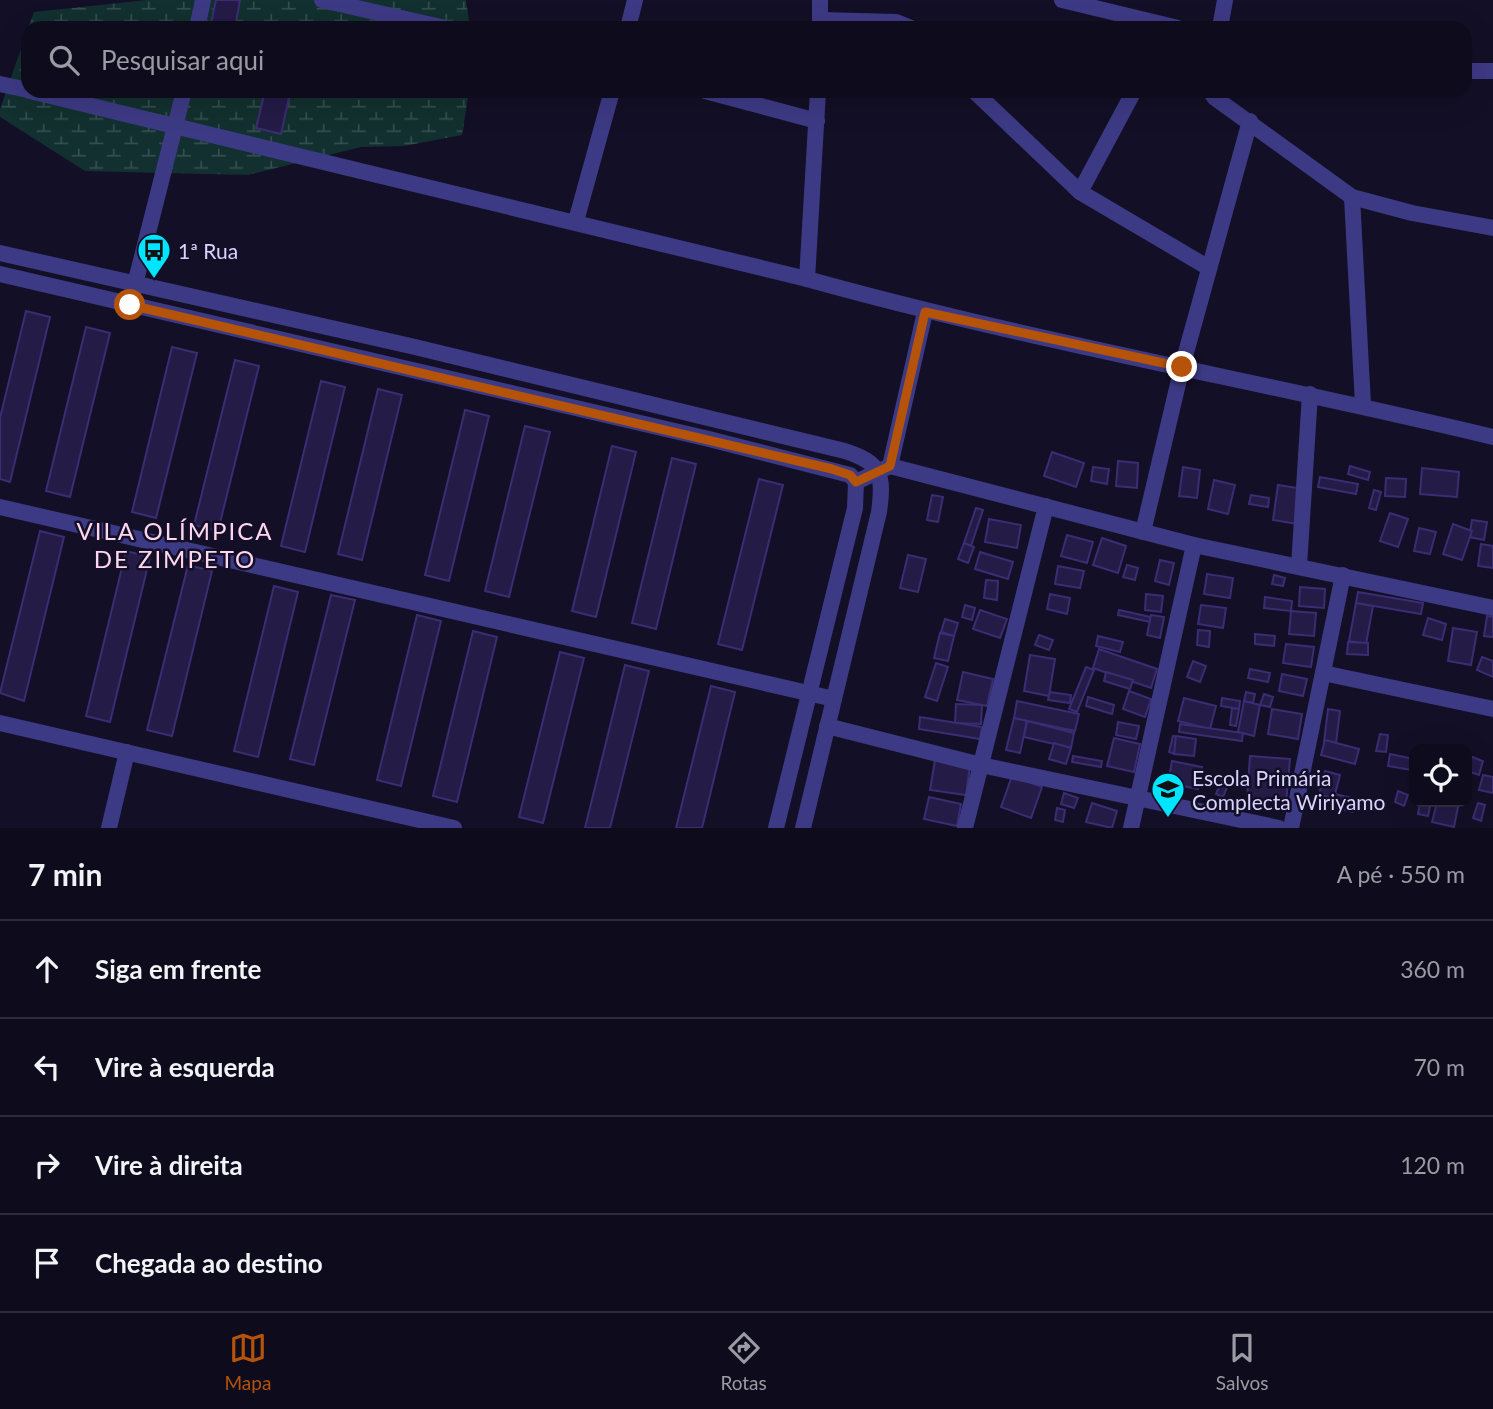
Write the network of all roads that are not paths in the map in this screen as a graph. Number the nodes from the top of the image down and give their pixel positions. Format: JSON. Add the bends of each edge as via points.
{"nodes":[{"id":1,"x":203,"y":0,"type":"edge"},
{"id":2,"x":322,"y":0,"type":"edge"},
{"id":3,"x":635,"y":0,"type":"edge"},
{"id":4,"x":820,"y":0,"type":"edge"},
{"id":5,"x":1062,"y":0,"type":"edge"},
{"id":6,"x":1225,"y":0,"type":"edge"},
{"id":7,"x":198,"y":21,"type":"edge"},
{"id":8,"x":414,"y":21,"type":"edge"},
{"id":9,"x":630,"y":21,"type":"edge"},
{"id":10,"x":820,"y":21,"type":"edge"},
{"id":11,"x":1146,"y":21,"type":"edge"},
{"id":12,"x":1221,"y":21,"type":"edge"},
{"id":13,"x":1472,"y":71,"type":"edge"},
{"id":14,"x":1493,"y":71,"type":"edge"},
{"id":15,"x":0,"y":84,"type":"edge"},
{"id":16,"x":21,"y":89,"type":"edge"},
{"id":17,"x":58,"y":98,"type":"edge"},
{"id":18,"x":183,"y":98,"type":"edge"},
{"id":19,"x":610,"y":98,"type":"edge"},
{"id":20,"x":731,"y":98,"type":"edge"},
{"id":21,"x":818,"y":98,"type":"edge"},
{"id":22,"x":981,"y":98,"type":"edge"},
{"id":23,"x":1130,"y":98,"type":"edge"},
{"id":24,"x":1215,"y":98,"type":"edge"},
{"id":25,"x":817,"y":121,"type":"junction"},
{"id":26,"x":1250,"y":121,"type":"junction"},
{"id":27,"x":177,"y":127,"type":"junction"},
{"id":28,"x":1080,"y":192,"type":"junction"},
{"id":29,"x":1352,"y":197,"type":"junction"},
{"id":30,"x":576,"y":221,"type":"junction"},
{"id":31,"x":1493,"y":228,"type":"edge"},
{"id":32,"x":0,"y":253,"type":"edge"},
{"id":33,"x":1209,"y":268,"type":"junction"},
{"id":34,"x":0,"y":274,"type":"edge"},
{"id":35,"x":807,"y":279,"type":"junction"},
{"id":36,"x":135,"y":285,"type":"junction"},
{"id":37,"x":130,"y":305,"type":"junction"},
{"id":38,"x":925,"y":312,"type":"junction"},
{"id":39,"x":1182,"y":367,"type":"junction"},
{"id":40,"x":1310,"y":394,"type":"junction"},
{"id":41,"x":1363,"y":405,"type":"junction"},
{"id":42,"x":1493,"y":437,"type":"edge"},
{"id":43,"x":884,"y":468,"type":"junction"},
{"id":44,"x":856,"y":482,"type":"junction"},
{"id":45,"x":1046,"y":506,"type":"junction"},
{"id":46,"x":0,"y":507,"type":"edge"},
{"id":47,"x":1143,"y":532,"type":"junction"},
{"id":48,"x":1194,"y":545,"type":"junction"},
{"id":49,"x":1299,"y":566,"type":"junction"},
{"id":50,"x":1343,"y":575,"type":"junction"},
{"id":51,"x":1493,"y":608,"type":"edge"},
{"id":52,"x":1323,"y":673,"type":"junction"},
{"id":53,"x":809,"y":694,"type":"junction"},
{"id":54,"x":834,"y":699,"type":"junction"},
{"id":55,"x":1493,"y":709,"type":"edge"},
{"id":56,"x":0,"y":723,"type":"edge"},
{"id":57,"x":827,"y":726,"type":"junction"},
{"id":58,"x":127,"y":752,"type":"junction"},
{"id":59,"x":981,"y":765,"type":"junction"},
{"id":60,"x":1138,"y":799,"type":"junction"},
{"id":61,"x":109,"y":828,"type":"edge"},
{"id":62,"x":454,"y":828,"type":"edge"},
{"id":63,"x":776,"y":828,"type":"edge"},
{"id":64,"x":803,"y":828,"type":"edge"},
{"id":65,"x":965,"y":828,"type":"edge"},
{"id":66,"x":1131,"y":828,"type":"edge"},
{"id":67,"x":1279,"y":828,"type":"edge"},
{"id":68,"x":1291,"y":828,"type":"edge"}],
"edges":[{"from":1,"to":7,"type":"street"},
{"from":2,"to":8,"type":"street"},
{"from":3,"to":9,"type":"street"},
{"from":4,"to":10,"type":"street"},
{"from":5,"to":11,"type":"street"},
{"from":6,"to":12,"type":"street"},
{"from":13,"to":14,"type":"street"},
{"from":15,"to":16,"type":"street"},
{"from":17,"to":27,"type":"street"},
{"from":18,"to":27,"type":"street"},
{"from":19,"to":30,"type":"street"},
{"from":20,"to":25,"type":"street"},
{"from":21,"to":25,"type":"street"},
{"from":22,"to":28,"type":"street"},
{"from":23,"to":28,"type":"street"},
{"from":24,"to":26,"type":"street"},
{"from":25,"to":35,"type":"street"},
{"from":26,"to":29,"type":"street"},
{"from":26,"to":33,"type":"street"},
{"from":27,"to":30,"type":"street"},
{"from":27,"to":36,"type":"street"},
{"from":28,"to":33,"type":"street"},
{"from":29,"to":31,"type":"street"},
{"from":29,"to":41,"type":"street"},
{"from":30,"to":35,"type":"street"},
{"from":32,"to":36,"type":"street"},
{"from":33,"to":39,"type":"street"},
{"from":34,"to":37,"type":"street"},
{"from":35,"to":38,"type":"street"},
{"from":36,"to":37,"type":"street"},
{"from":36,"to":43,"type":"street","via":[[845,451]]},
{"from":37,"to":44,"type":"street","via":[[832,469]]},
{"from":38,"to":39,"type":"street"},
{"from":38,"to":43,"type":"street"},
{"from":39,"to":40,"type":"street"},
{"from":39,"to":47,"type":"street"},
{"from":40,"to":41,"type":"street"},
{"from":40,"to":49,"type":"street"},
{"from":41,"to":42,"type":"street"},
{"from":43,"to":44,"type":"street"},
{"from":43,"to":45,"type":"street"},
{"from":43,"to":54,"type":"street","via":[[879,512]]},
{"from":44,"to":53,"type":"street","via":[[855,508]]},
{"from":45,"to":47,"type":"street"},
{"from":45,"to":59,"type":"street"},
{"from":46,"to":53,"type":"street"},
{"from":47,"to":48,"type":"street"},
{"from":48,"to":49,"type":"street"},
{"from":48,"to":60,"type":"street"},
{"from":49,"to":50,"type":"street"},
{"from":50,"to":51,"type":"street"},
{"from":50,"to":52,"type":"street"},
{"from":52,"to":55,"type":"street"},
{"from":52,"to":68,"type":"street"},
{"from":53,"to":54,"type":"street"},
{"from":53,"to":63,"type":"street"},
{"from":54,"to":57,"type":"street"},
{"from":56,"to":58,"type":"street"},
{"from":57,"to":59,"type":"street"},
{"from":57,"to":64,"type":"street"},
{"from":58,"to":61,"type":"street"},
{"from":58,"to":62,"type":"street"},
{"from":59,"to":60,"type":"street"},
{"from":59,"to":65,"type":"street"},
{"from":60,"to":66,"type":"street"},
{"from":60,"to":67,"type":"street"}]}
